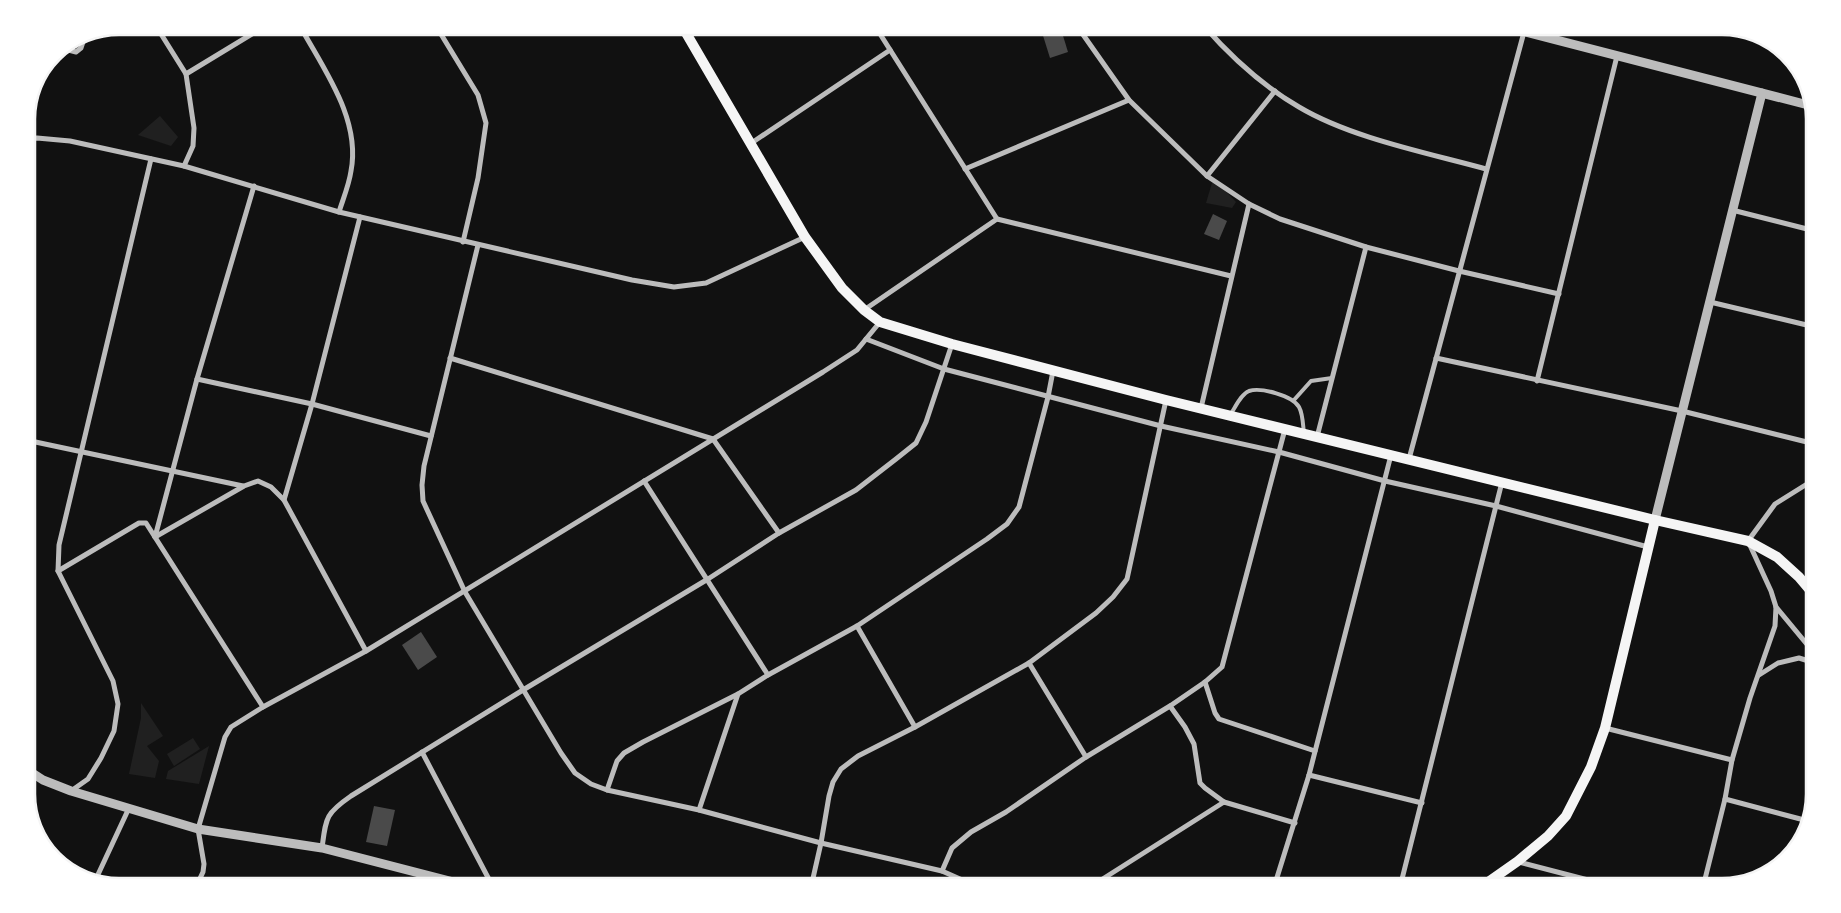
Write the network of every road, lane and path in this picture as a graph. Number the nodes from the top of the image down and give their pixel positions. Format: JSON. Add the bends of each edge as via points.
{"nodes":[{"id":1,"x":162,"y":35,"type":"edge"},
{"id":2,"x":250,"y":35,"type":"edge"},
{"id":3,"x":305,"y":35,"type":"edge"},
{"id":4,"x":441,"y":35,"type":"edge"},
{"id":5,"x":686,"y":35,"type":"edge"},
{"id":6,"x":881,"y":35,"type":"edge"},
{"id":7,"x":1083,"y":35,"type":"edge"},
{"id":8,"x":1213,"y":35,"type":"edge"},
{"id":9,"x":1523,"y":35,"type":"edge"},
{"id":10,"x":1536,"y":35,"type":"edge"},
{"id":11,"x":82,"y":44,"type":"edge"},
{"id":12,"x":890,"y":50,"type":"junction"},
{"id":13,"x":71,"y":51,"type":"edge"},
{"id":14,"x":1618,"y":56,"type":"junction"},
{"id":15,"x":186,"y":74,"type":"junction"},
{"id":16,"x":1275,"y":92,"type":"junction"},
{"id":17,"x":1762,"y":93,"type":"junction"},
{"id":18,"x":1128,"y":100,"type":"junction"},
{"id":19,"x":1804,"y":104,"type":"edge"},
{"id":20,"x":35,"y":138,"type":"edge"},
{"id":21,"x":750,"y":144,"type":"junction"},
{"id":22,"x":151,"y":159,"type":"junction"},
{"id":23,"x":184,"y":166,"type":"junction"},
{"id":24,"x":965,"y":169,"type":"junction"},
{"id":25,"x":1486,"y":169,"type":"junction"},
{"id":26,"x":1207,"y":176,"type":"junction"},
{"id":27,"x":254,"y":186,"type":"junction"},
{"id":28,"x":1249,"y":204,"type":"junction"},
{"id":29,"x":1732,"y":210,"type":"junction"},
{"id":30,"x":339,"y":212,"type":"junction"},
{"id":31,"x":360,"y":217,"type":"junction"},
{"id":32,"x":996,"y":219,"type":"junction"},
{"id":33,"x":1806,"y":230,"type":"edge"},
{"id":34,"x":805,"y":237,"type":"junction"},
{"id":35,"x":463,"y":242,"type":"junction"},
{"id":36,"x":478,"y":246,"type":"junction"},
{"id":37,"x":1366,"y":247,"type":"junction"},
{"id":38,"x":1459,"y":271,"type":"junction"},
{"id":39,"x":1231,"y":276,"type":"junction"},
{"id":40,"x":1559,"y":294,"type":"junction"},
{"id":41,"x":1710,"y":302,"type":"junction"},
{"id":42,"x":864,"y":310,"type":"junction"},
{"id":43,"x":880,"y":322,"type":"junction"},
{"id":44,"x":1806,"y":325,"type":"edge"},
{"id":45,"x":866,"y":339,"type":"junction"},
{"id":46,"x":952,"y":344,"type":"junction"},
{"id":47,"x":450,"y":358,"type":"junction"},
{"id":48,"x":1436,"y":358,"type":"junction"},
{"id":49,"x":944,"y":369,"type":"junction"},
{"id":50,"x":1053,"y":370,"type":"junction"},
{"id":51,"x":1332,"y":378,"type":"junction"},
{"id":52,"x":197,"y":379,"type":"junction"},
{"id":53,"x":1538,"y":381,"type":"junction"},
{"id":54,"x":1048,"y":397,"type":"junction"},
{"id":55,"x":1166,"y":400,"type":"junction"},
{"id":56,"x":1294,"y":400,"type":"junction"},
{"id":57,"x":312,"y":404,"type":"junction"},
{"id":58,"x":1201,"y":408,"type":"junction"},
{"id":59,"x":1682,"y":411,"type":"junction"},
{"id":60,"x":1230,"y":415,"type":"junction"},
{"id":61,"x":1161,"y":426,"type":"junction"},
{"id":62,"x":1285,"y":429,"type":"junction"},
{"id":63,"x":1304,"y":434,"type":"junction"},
{"id":64,"x":431,"y":436,"type":"junction"},
{"id":65,"x":1317,"y":437,"type":"junction"},
{"id":66,"x":713,"y":439,"type":"junction"},
{"id":67,"x":35,"y":442,"type":"edge"},
{"id":68,"x":1806,"y":442,"type":"edge"},
{"id":69,"x":81,"y":452,"type":"junction"},
{"id":70,"x":1279,"y":452,"type":"junction"},
{"id":71,"x":1391,"y":455,"type":"junction"},
{"id":72,"x":1409,"y":460,"type":"junction"},
{"id":73,"x":172,"y":471,"type":"junction"},
{"id":74,"x":644,"y":481,"type":"junction"},
{"id":75,"x":1385,"y":481,"type":"junction"},
{"id":76,"x":1502,"y":482,"type":"junction"},
{"id":77,"x":1806,"y":484,"type":"edge"},
{"id":78,"x":244,"y":486,"type":"junction"},
{"id":79,"x":284,"y":500,"type":"junction"},
{"id":80,"x":1496,"y":506,"type":"junction"},
{"id":81,"x":1655,"y":520,"type":"junction"},
{"id":82,"x":779,"y":534,"type":"junction"},
{"id":83,"x":155,"y":538,"type":"junction"},
{"id":84,"x":1748,"y":541,"type":"junction"},
{"id":85,"x":1649,"y":548,"type":"junction"},
{"id":86,"x":58,"y":571,"type":"junction"},
{"id":87,"x":708,"y":579,"type":"junction"},
{"id":88,"x":1806,"y":585,"type":"edge"},
{"id":89,"x":465,"y":592,"type":"junction"},
{"id":90,"x":1776,"y":607,"type":"junction"},
{"id":91,"x":857,"y":626,"type":"junction"},
{"id":92,"x":1806,"y":643,"type":"edge"},
{"id":93,"x":366,"y":652,"type":"junction"},
{"id":94,"x":1806,"y":660,"type":"edge"},
{"id":95,"x":1029,"y":663,"type":"junction"},
{"id":96,"x":768,"y":675,"type":"junction"},
{"id":97,"x":1759,"y":675,"type":"junction"},
{"id":98,"x":1205,"y":682,"type":"junction"},
{"id":99,"x":523,"y":690,"type":"junction"},
{"id":100,"x":738,"y":694,"type":"junction"},
{"id":101,"x":264,"y":706,"type":"junction"},
{"id":102,"x":1170,"y":706,"type":"junction"},
{"id":103,"x":915,"y":727,"type":"junction"},
{"id":104,"x":1605,"y":728,"type":"junction"},
{"id":105,"x":1315,"y":751,"type":"junction"},
{"id":106,"x":422,"y":752,"type":"junction"},
{"id":107,"x":1086,"y":757,"type":"junction"},
{"id":108,"x":1732,"y":760,"type":"junction"},
{"id":109,"x":1309,"y":775,"type":"junction"},
{"id":110,"x":35,"y":776,"type":"edge"},
{"id":111,"x":607,"y":790,"type":"junction"},
{"id":112,"x":71,"y":791,"type":"junction"},
{"id":113,"x":1725,"y":799,"type":"junction"},
{"id":114,"x":1224,"y":802,"type":"junction"},
{"id":115,"x":1422,"y":803,"type":"junction"},
{"id":116,"x":129,"y":808,"type":"junction"},
{"id":117,"x":699,"y":810,"type":"junction"},
{"id":118,"x":1802,"y":819,"type":"edge"},
{"id":119,"x":1295,"y":822,"type":"junction"},
{"id":120,"x":198,"y":829,"type":"junction"},
{"id":121,"x":821,"y":843,"type":"junction"},
{"id":122,"x":322,"y":848,"type":"junction"},
{"id":123,"x":1518,"y":861,"type":"junction"},
{"id":124,"x":942,"y":871,"type":"junction"},
{"id":125,"x":98,"y":875,"type":"edge"},
{"id":126,"x":200,"y":878,"type":"edge"},
{"id":127,"x":437,"y":878,"type":"edge"},
{"id":128,"x":488,"y":878,"type":"edge"},
{"id":129,"x":813,"y":878,"type":"edge"},
{"id":130,"x":958,"y":878,"type":"edge"},
{"id":131,"x":1104,"y":878,"type":"edge"},
{"id":132,"x":1277,"y":878,"type":"edge"},
{"id":133,"x":1402,"y":878,"type":"edge"},
{"id":134,"x":1493,"y":878,"type":"edge"},
{"id":135,"x":1582,"y":878,"type":"edge"},
{"id":136,"x":1705,"y":878,"type":"edge"}],
"edges":[{"from":1,"to":15,"type":"street"},
{"from":2,"to":15,"type":"street"},
{"from":3,"to":30,"type":"street","via":[[340,101],[351,130],[351,172]]},
{"from":4,"to":35,"type":"street","via":[[478,95],[486,122],[478,178]]},
{"from":5,"to":21,"type":"main road"},
{"from":6,"to":12,"type":"street"},
{"from":7,"to":18,"type":"street"},
{"from":8,"to":16,"type":"street"},
{"from":9,"to":25,"type":"street"},
{"from":10,"to":14,"type":"street"},
{"from":11,"to":13,"type":"street","via":[[80,50]]},
{"from":12,"to":21,"type":"street"},
{"from":12,"to":24,"type":"street"},
{"from":14,"to":17,"type":"street"},
{"from":14,"to":40,"type":"street"},
{"from":15,"to":23,"type":"street","via":[[194,128],[193,146]]},
{"from":16,"to":25,"type":"street","via":[[1337,125]]},
{"from":16,"to":26,"type":"street"},
{"from":17,"to":19,"type":"street"},
{"from":17,"to":29,"type":"street"},
{"from":18,"to":24,"type":"street"},
{"from":18,"to":26,"type":"street"},
{"from":20,"to":22,"type":"street","via":[[70,141]]},
{"from":21,"to":34,"type":"main road"},
{"from":22,"to":23,"type":"street"},
{"from":22,"to":69,"type":"street"},
{"from":23,"to":27,"type":"street"},
{"from":24,"to":32,"type":"street"},
{"from":25,"to":38,"type":"street"},
{"from":26,"to":28,"type":"street"},
{"from":27,"to":30,"type":"street"},
{"from":27,"to":52,"type":"street"},
{"from":28,"to":37,"type":"street","via":[[1280,219]]},
{"from":28,"to":39,"type":"street"},
{"from":29,"to":33,"type":"street"},
{"from":29,"to":41,"type":"street"},
{"from":30,"to":31,"type":"street"},
{"from":31,"to":35,"type":"street"},
{"from":31,"to":57,"type":"street"},
{"from":32,"to":39,"type":"street"},
{"from":32,"to":42,"type":"street"},
{"from":34,"to":36,"type":"street","via":[[706,284],[674,287]]},
{"from":34,"to":42,"type":"main road","via":[[842,288]]},
{"from":35,"to":36,"type":"street"},
{"from":36,"to":47,"type":"street"},
{"from":37,"to":38,"type":"street"},
{"from":37,"to":51,"type":"street"},
{"from":38,"to":40,"type":"street"},
{"from":38,"to":48,"type":"street"},
{"from":39,"to":58,"type":"street"},
{"from":40,"to":53,"type":"street"},
{"from":41,"to":44,"type":"street"},
{"from":41,"to":59,"type":"street"},
{"from":42,"to":43,"type":"main road"},
{"from":43,"to":45,"type":"street"},
{"from":43,"to":46,"type":"main road"},
{"from":45,"to":49,"type":"street"},
{"from":45,"to":66,"type":"street","via":[[857,350]]},
{"from":46,"to":49,"type":"street"},
{"from":46,"to":50,"type":"main road"},
{"from":47,"to":64,"type":"street"},
{"from":47,"to":66,"type":"street"},
{"from":48,"to":53,"type":"street"},
{"from":48,"to":72,"type":"street"},
{"from":49,"to":54,"type":"street"},
{"from":49,"to":82,"type":"street","via":[[916,443],[856,490]]},
{"from":50,"to":54,"type":"street"},
{"from":50,"to":55,"type":"main road"},
{"from":51,"to":56,"type":"lane","via":[[1311,381]]},
{"from":51,"to":65,"type":"street"},
{"from":52,"to":57,"type":"street"},
{"from":52,"to":73,"type":"street"},
{"from":53,"to":59,"type":"street"},
{"from":54,"to":61,"type":"street"},
{"from":54,"to":91,"type":"street","via":[[1019,507],[1008,524]]},
{"from":55,"to":58,"type":"main road"},
{"from":55,"to":61,"type":"street"},
{"from":56,"to":60,"type":"lane","via":[[1266,391],[1250,391]]},
{"from":56,"to":63,"type":"lane","via":[[1300,409]]},
{"from":57,"to":64,"type":"street"},
{"from":57,"to":79,"type":"street"},
{"from":58,"to":60,"type":"main road"},
{"from":59,"to":68,"type":"street"},
{"from":59,"to":81,"type":"street"},
{"from":60,"to":62,"type":"main road"},
{"from":61,"to":70,"type":"street"},
{"from":61,"to":95,"type":"street","via":[[1127,579],[1096,613]]},
{"from":62,"to":63,"type":"main road"},
{"from":62,"to":70,"type":"street"},
{"from":63,"to":65,"type":"main road"},
{"from":64,"to":89,"type":"street","via":[[422,485],[424,501]]},
{"from":65,"to":71,"type":"main road"},
{"from":66,"to":74,"type":"street"},
{"from":66,"to":82,"type":"street"},
{"from":67,"to":69,"type":"street"},
{"from":69,"to":73,"type":"street"},
{"from":69,"to":86,"type":"street","via":[[59,545]]},
{"from":70,"to":75,"type":"street"},
{"from":70,"to":98,"type":"street","via":[[1222,667]]},
{"from":71,"to":72,"type":"main road"},
{"from":71,"to":75,"type":"street"},
{"from":72,"to":76,"type":"main road"},
{"from":73,"to":78,"type":"street"},
{"from":73,"to":83,"type":"street"},
{"from":74,"to":87,"type":"street"},
{"from":74,"to":89,"type":"street"},
{"from":75,"to":80,"type":"street"},
{"from":75,"to":105,"type":"street"},
{"from":76,"to":80,"type":"street"},
{"from":76,"to":81,"type":"main road"},
{"from":77,"to":84,"type":"street","via":[[1776,504]]},
{"from":78,"to":79,"type":"street","via":[[258,481],[271,487]]},
{"from":78,"to":83,"type":"street"},
{"from":79,"to":93,"type":"street"},
{"from":80,"to":85,"type":"street"},
{"from":80,"to":115,"type":"street"},
{"from":81,"to":84,"type":"main road"},
{"from":81,"to":85,"type":"main road"},
{"from":82,"to":87,"type":"street"},
{"from":83,"to":86,"type":"street","via":[[146,523],[139,523]]},
{"from":83,"to":101,"type":"street"},
{"from":84,"to":88,"type":"main road","via":[[1777,557]]},
{"from":84,"to":90,"type":"street"},
{"from":85,"to":104,"type":"main road"},
{"from":86,"to":112,"type":"street","via":[[113,681],[118,704],[114,731],[101,758],[88,779]]},
{"from":87,"to":96,"type":"street"},
{"from":87,"to":99,"type":"street"},
{"from":89,"to":93,"type":"street"},
{"from":89,"to":99,"type":"street"},
{"from":90,"to":92,"type":"street"},
{"from":90,"to":97,"type":"street","via":[[1776,626]]},
{"from":91,"to":96,"type":"street"},
{"from":91,"to":103,"type":"street"},
{"from":93,"to":101,"type":"street"},
{"from":94,"to":97,"type":"street","via":[[1799,658],[1778,663]]},
{"from":95,"to":103,"type":"street"},
{"from":95,"to":107,"type":"street"},
{"from":96,"to":100,"type":"street"},
{"from":97,"to":108,"type":"street"},
{"from":98,"to":102,"type":"street"},
{"from":98,"to":105,"type":"street","via":[[1219,719]]},
{"from":99,"to":106,"type":"street"},
{"from":99,"to":111,"type":"street","via":[[575,773]]},
{"from":100,"to":111,"type":"street","via":[[624,753],[617,761]]},
{"from":100,"to":117,"type":"street"},
{"from":101,"to":120,"type":"street","via":[[231,727],[225,737]]},
{"from":102,"to":107,"type":"street"},
{"from":102,"to":114,"type":"street","via":[[1194,744],[1200,782]]},
{"from":103,"to":121,"type":"street","via":[[858,756],[841,769],[829,796]]},
{"from":104,"to":108,"type":"street"},
{"from":104,"to":123,"type":"main road","via":[[1592,767],[1566,816]]},
{"from":105,"to":109,"type":"street"},
{"from":106,"to":122,"type":"street","via":[[335,807],[326,823]]},
{"from":106,"to":128,"type":"street"},
{"from":107,"to":124,"type":"street","via":[[971,832],[952,848]]},
{"from":108,"to":113,"type":"street"},
{"from":109,"to":115,"type":"street"},
{"from":109,"to":119,"type":"street"},
{"from":110,"to":112,"type":"street"},
{"from":111,"to":117,"type":"street"},
{"from":112,"to":116,"type":"street"},
{"from":113,"to":118,"type":"street"},
{"from":113,"to":136,"type":"street"},
{"from":114,"to":119,"type":"street"},
{"from":114,"to":131,"type":"street"},
{"from":115,"to":133,"type":"street"},
{"from":116,"to":120,"type":"street"},
{"from":116,"to":125,"type":"street"},
{"from":117,"to":121,"type":"street"},
{"from":119,"to":132,"type":"street"},
{"from":120,"to":122,"type":"street"},
{"from":120,"to":126,"type":"street","via":[[204,864]]},
{"from":121,"to":124,"type":"street"},
{"from":121,"to":129,"type":"street"},
{"from":122,"to":127,"type":"street"},
{"from":123,"to":134,"type":"main road"},
{"from":123,"to":135,"type":"street"},
{"from":124,"to":130,"type":"street"}]}
